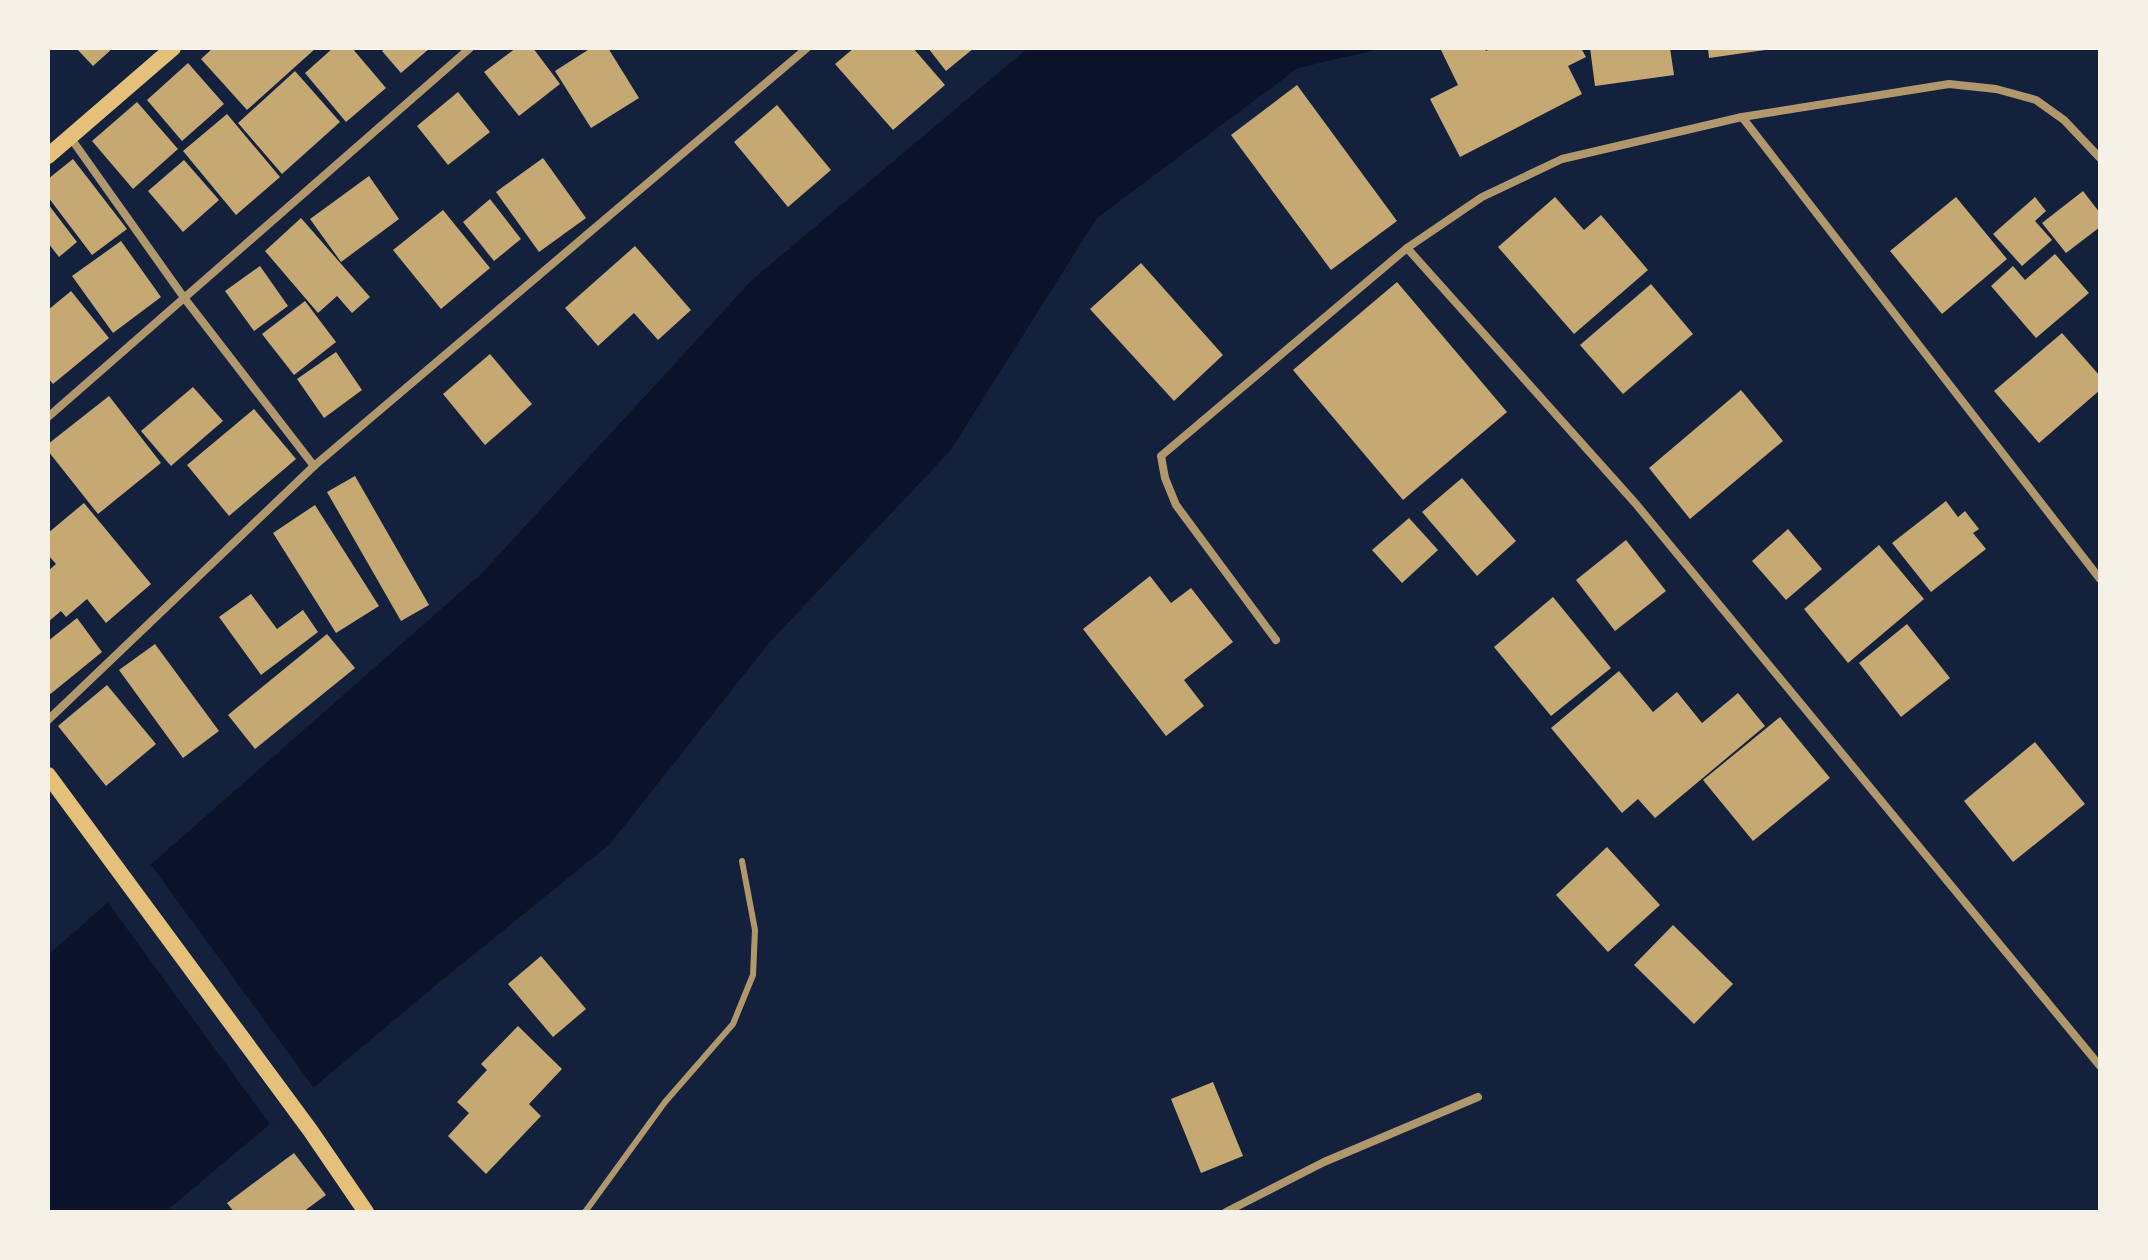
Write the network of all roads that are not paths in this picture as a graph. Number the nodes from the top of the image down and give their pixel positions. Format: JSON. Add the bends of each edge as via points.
{"nodes":[{"id":1,"x":173,"y":48,"type":"edge"},
{"id":2,"x":470,"y":48,"type":"edge"},
{"id":3,"x":807,"y":48,"type":"edge"},
{"id":4,"x":1742,"y":117,"type":"junction"},
{"id":5,"x":70,"y":137,"type":"junction"},
{"id":6,"x":48,"y":156,"type":"edge"},
{"id":7,"x":2100,"y":158,"type":"edge"},
{"id":8,"x":1407,"y":248,"type":"junction"},
{"id":9,"x":185,"y":299,"type":"junction"},
{"id":10,"x":48,"y":417,"type":"edge"},
{"id":11,"x":314,"y":466,"type":"junction"},
{"id":12,"x":2100,"y":579,"type":"edge"},
{"id":13,"x":1276,"y":640,"type":"dead end"},
{"id":14,"x":48,"y":720,"type":"edge"},
{"id":15,"x":48,"y":775,"type":"edge"},
{"id":16,"x":742,"y":861,"type":"dead end"},
{"id":17,"x":2100,"y":1066,"type":"edge"},
{"id":18,"x":1478,"y":1097,"type":"dead end"},
{"id":19,"x":366,"y":1212,"type":"edge"},
{"id":20,"x":585,"y":1212,"type":"edge"},
{"id":21,"x":1226,"y":1212,"type":"edge"}],
"edges":[{"from":1,"to":5,"type":"main road"},
{"from":2,"to":9,"type":"street"},
{"from":3,"to":11,"type":"street"},
{"from":4,"to":7,"type":"street","via":[[1949,84],[1996,89],[2036,100]]},
{"from":4,"to":8,"type":"street","via":[[1562,159],[1482,197]]},
{"from":4,"to":12,"type":"street"},
{"from":5,"to":6,"type":"main road"},
{"from":5,"to":9,"type":"street"},
{"from":8,"to":13,"type":"street","via":[[1161,456],[1176,505]]},
{"from":8,"to":17,"type":"street","via":[[1636,504]]},
{"from":9,"to":10,"type":"street"},
{"from":9,"to":11,"type":"street"},
{"from":11,"to":14,"type":"street"},
{"from":15,"to":19,"type":"main road"},
{"from":16,"to":20,"type":"lane","via":[[755,930],[753,975],[733,1024],[665,1102]]},
{"from":18,"to":21,"type":"street","via":[[1324,1162]]}]}
